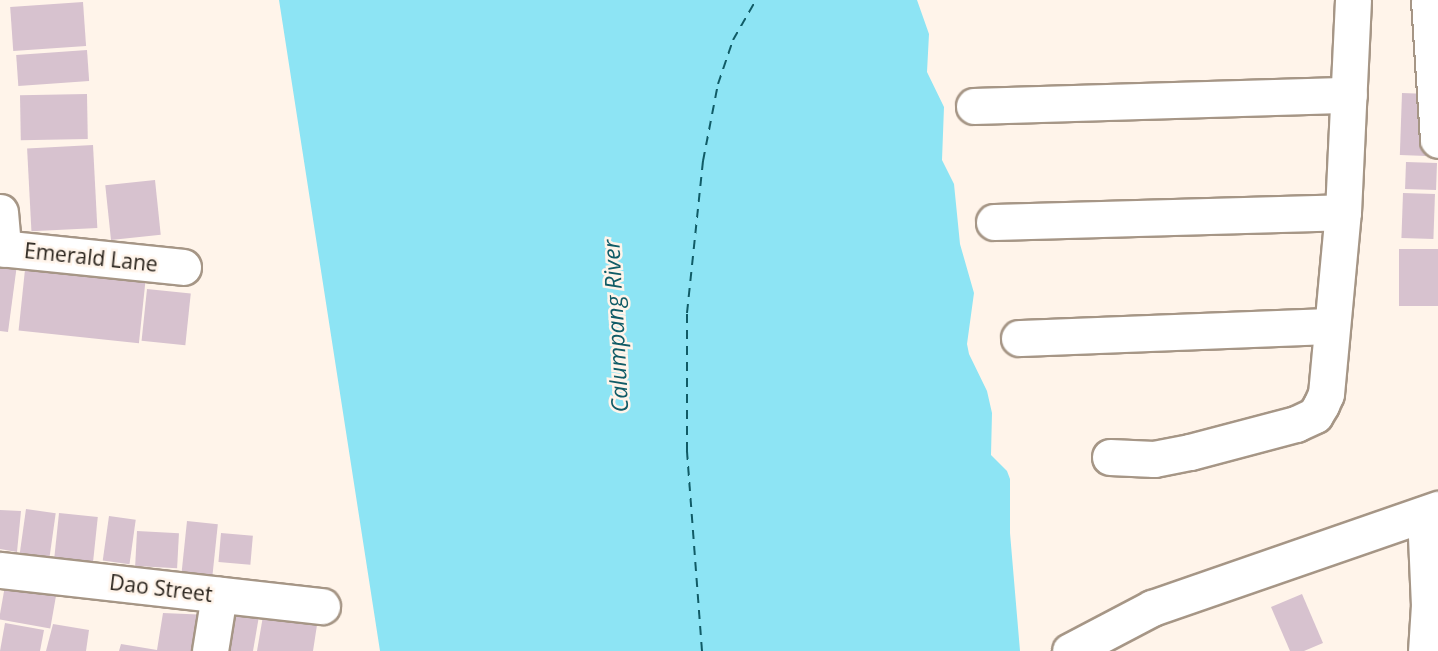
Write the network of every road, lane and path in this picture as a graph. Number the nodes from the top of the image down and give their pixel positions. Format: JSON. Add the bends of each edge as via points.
{"nodes":[{"id":1,"x":1353,"y":0,"type":"edge"},
{"id":2,"x":1429,"y":0,"type":"edge"},
{"id":3,"x":1349,"y":95,"type":"junction"},
{"id":4,"x":974,"y":106,"type":"dead end"},
{"id":5,"x":1438,"y":139,"type":"edge"},
{"id":6,"x":0,"y":212,"type":"edge"},
{"id":7,"x":1343,"y":212,"type":"junction"},
{"id":8,"x":994,"y":222,"type":"dead end"},
{"id":9,"x":2,"y":248,"type":"edge"},
{"id":10,"x":183,"y":267,"type":"dead end"},
{"id":11,"x":1331,"y":326,"type":"junction"},
{"id":12,"x":1019,"y":338,"type":"dead end"},
{"id":13,"x":1110,"y":457,"type":"dead end"},
{"id":14,"x":1431,"y":512,"type":"edge"},
{"id":15,"x":0,"y":570,"type":"edge"},
{"id":16,"x":219,"y":595,"type":"junction"},
{"id":17,"x":322,"y":606,"type":"dead end"},
{"id":18,"x":209,"y":651,"type":"edge"},
{"id":19,"x":1070,"y":651,"type":"edge"},
{"id":20,"x":1426,"y":651,"type":"edge"}],
"edges":[{"from":1,"to":3,"type":"street"},
{"from":2,"to":5,"type":"street"},
{"from":3,"to":4,"type":"street"},
{"from":3,"to":7,"type":"street"},
{"from":6,"to":9,"type":"street"},
{"from":7,"to":8,"type":"street"},
{"from":7,"to":11,"type":"street"},
{"from":9,"to":10,"type":"street","name":"Emerald Lane"},
{"from":11,"to":12,"type":"street"},
{"from":11,"to":13,"type":"street","via":[[1326,394],[1315,415],[1190,452],[1154,459]]},
{"from":14,"to":19,"type":"street","via":[[1152,608]]},
{"from":14,"to":20,"type":"street"},
{"from":15,"to":16,"type":"street","name":"Dao Street"},
{"from":16,"to":17,"type":"street","name":"Dao Street"},
{"from":16,"to":18,"type":"street"}]}
